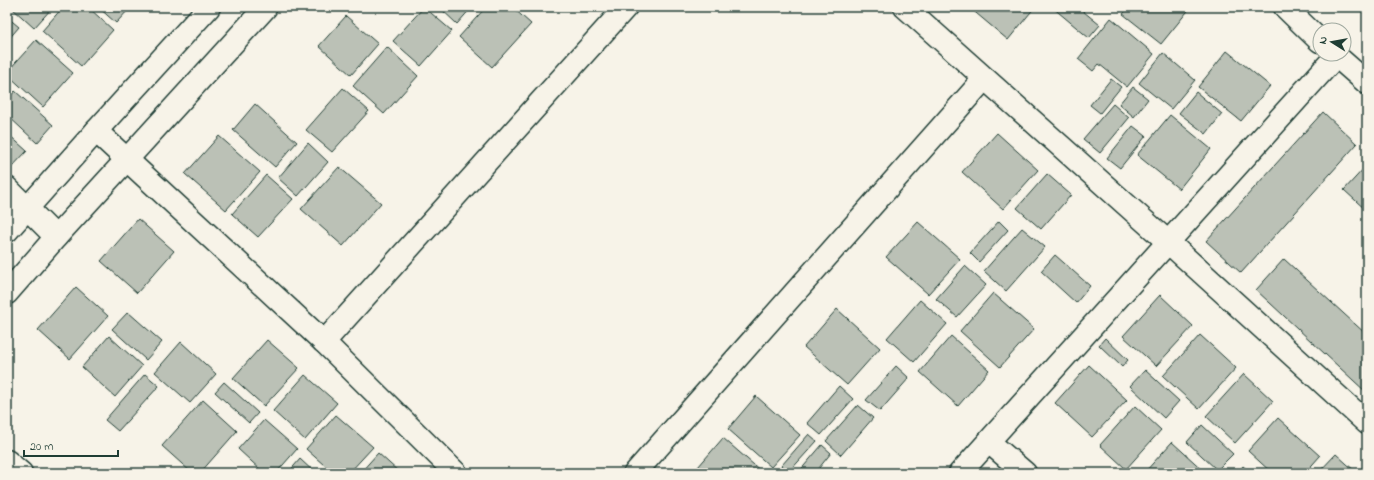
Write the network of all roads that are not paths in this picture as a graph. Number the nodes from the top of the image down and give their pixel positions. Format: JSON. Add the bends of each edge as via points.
{"nodes":[{"id":1,"x":210,"y":7,"type":"edge"},
{"id":2,"x":266,"y":7,"type":"edge"},
{"id":3,"x":626,"y":7,"type":"edge"},
{"id":4,"x":905,"y":7,"type":"edge"},
{"id":5,"x":1284,"y":7,"type":"edge"},
{"id":6,"x":1312,"y":33,"type":"edge"},
{"id":7,"x":1329,"y":62,"type":"edge"},
{"id":8,"x":1343,"y":62,"type":"edge"},
{"id":9,"x":984,"y":79,"type":"junction"},
{"id":10,"x":1367,"y":83,"type":"edge"},
{"id":11,"x":96,"y":131,"type":"junction"},
{"id":12,"x":128,"y":160,"type":"junction"},
{"id":13,"x":7,"y":188,"type":"edge"},
{"id":14,"x":27,"y":207,"type":"junction"},
{"id":15,"x":7,"y":231,"type":"edge"},
{"id":16,"x":56,"y":237,"type":"junction"},
{"id":17,"x":1168,"y":242,"type":"junction"},
{"id":18,"x":7,"y":293,"type":"edge"},
{"id":19,"x":324,"y":342,"type":"junction"},
{"id":20,"x":1367,"y":423,"type":"edge"},
{"id":21,"x":989,"y":442,"type":"junction"},
{"id":22,"x":7,"y":461,"type":"edge"},
{"id":23,"x":21,"y":473,"type":"edge"},
{"id":24,"x":456,"y":473,"type":"edge"},
{"id":25,"x":635,"y":473,"type":"edge"},
{"id":26,"x":960,"y":473,"type":"edge"},
{"id":27,"x":1025,"y":473,"type":"edge"}],
"edges":[{"from":1,"to":11,"type":"street"},
{"from":2,"to":12,"type":"street"},
{"from":3,"to":19,"type":"street"},
{"from":4,"to":9,"type":"street"},
{"from":5,"to":6,"type":"street"},
{"from":7,"to":17,"type":"street"},
{"from":8,"to":10,"type":"street"},
{"from":9,"to":17,"type":"street"},
{"from":9,"to":25,"type":"street"},
{"from":11,"to":12,"type":"street"},
{"from":11,"to":14,"type":"street"},
{"from":12,"to":16,"type":"street"},
{"from":12,"to":19,"type":"street"},
{"from":13,"to":14,"type":"street"},
{"from":14,"to":15,"type":"street"},
{"from":14,"to":16,"type":"street"},
{"from":16,"to":18,"type":"street"},
{"from":17,"to":20,"type":"street"},
{"from":17,"to":21,"type":"street"},
{"from":19,"to":24,"type":"street"},
{"from":21,"to":26,"type":"street"},
{"from":21,"to":27,"type":"street"},
{"from":22,"to":23,"type":"street"}]}
